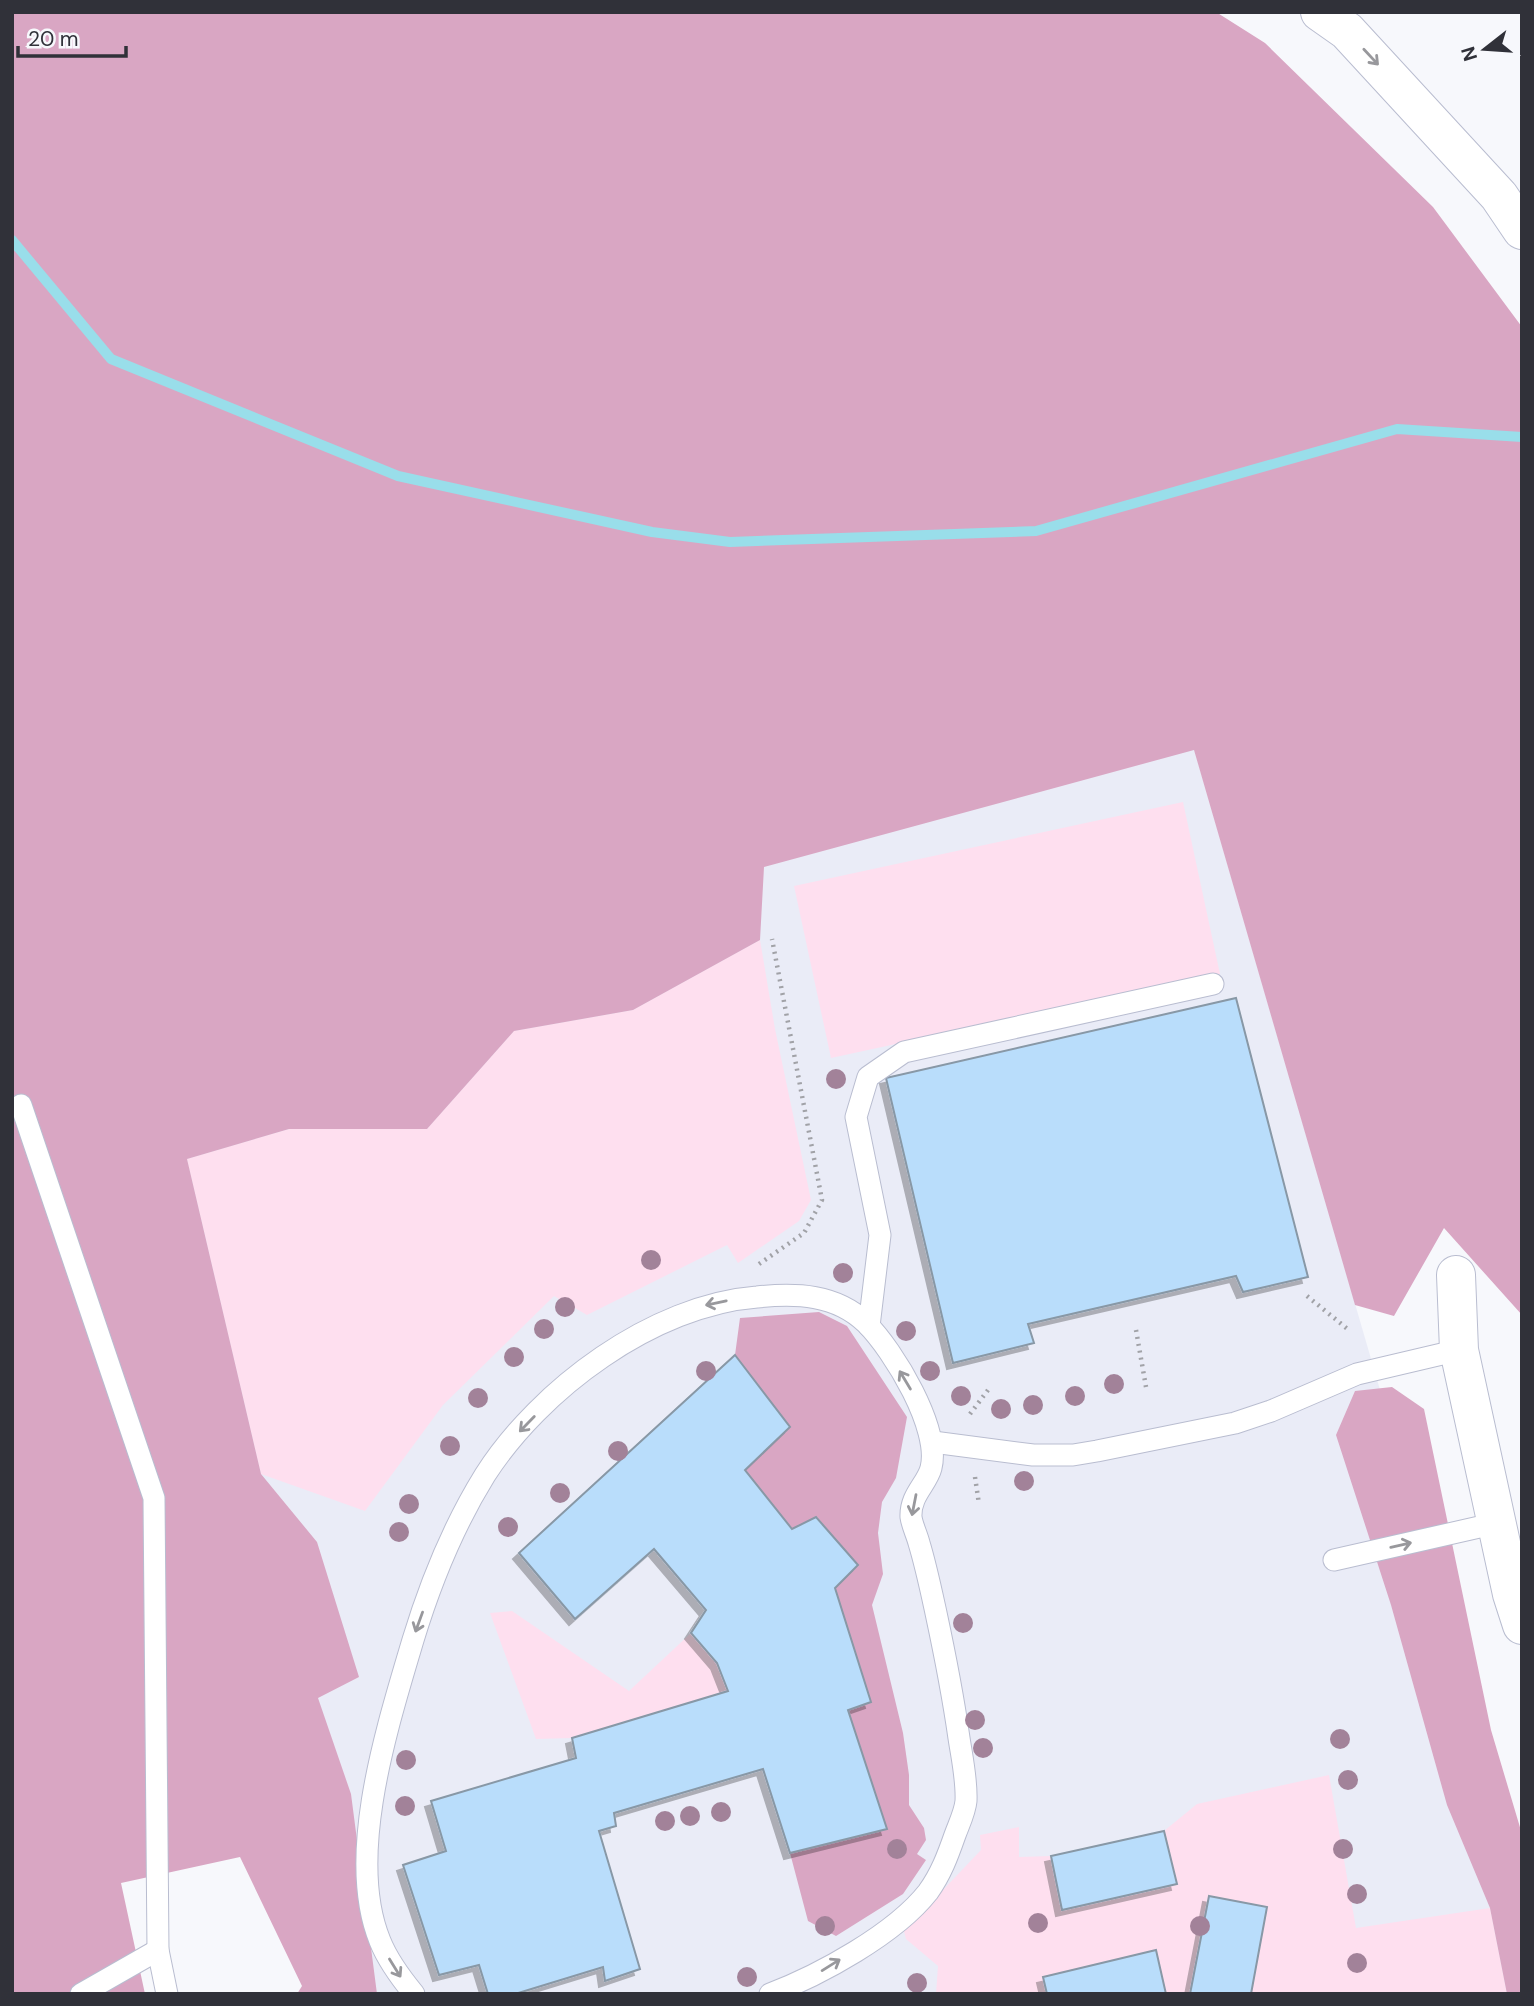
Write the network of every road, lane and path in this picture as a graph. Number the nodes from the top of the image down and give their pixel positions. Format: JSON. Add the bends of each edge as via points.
{"nodes":[{"id":1,"x":1320,"y":12,"type":"edge"},
{"id":2,"x":1522,"y":230,"type":"edge"},
{"id":3,"x":772,"y":939,"type":"dead end"},
{"id":4,"x":1213,"y":984,"type":"dead end"},
{"id":5,"x":21,"y":1104,"type":"dead end"},
{"id":6,"x":759,"y":1264,"type":"dead end"},
{"id":7,"x":1456,"y":1275,"type":"dead end"},
{"id":8,"x":1307,"y":1296,"type":"dead end"},
{"id":9,"x":869,"y":1326,"type":"junction"},
{"id":10,"x":1136,"y":1330,"type":"dead end"},
{"id":11,"x":1350,"y":1331,"type":"dead end"},
{"id":12,"x":1459,"y":1350,"type":"junction"},
{"id":13,"x":1146,"y":1387,"type":"dead end"},
{"id":14,"x":988,"y":1390,"type":"dead end"},
{"id":15,"x":971,"y":1414,"type":"dead end"},
{"id":16,"x":933,"y":1442,"type":"junction"},
{"id":17,"x":975,"y":1476,"type":"dead end"},
{"id":18,"x":979,"y":1504,"type":"dead end"},
{"id":19,"x":1496,"y":1523,"type":"junction"},
{"id":20,"x":1334,"y":1560,"type":"dead end"},
{"id":21,"x":1519,"y":1603,"type":"edge"},
{"id":22,"x":158,"y":1950,"type":"junction"},
{"id":23,"x":81,"y":1994,"type":"edge"},
{"id":24,"x":167,"y":1994,"type":"edge"},
{"id":25,"x":414,"y":1994,"type":"edge"},
{"id":26,"x":770,"y":1994,"type":"edge"}],
"edges":[{"from":1,"to":2,"type":"main road","one_way":true,"via":[[1346,31],[1437,128]]},
{"from":3,"to":6,"type":"path","via":[[822,1200],[804,1233]]},
{"from":4,"to":9,"type":"lane","via":[[904,1052],[868,1077],[856,1117],[880,1235]]},
{"from":5,"to":22,"type":"lane","via":[[154,1498]]},
{"from":7,"to":12,"type":"main road"},
{"from":8,"to":11,"type":"path"},
{"from":16,"to":9,"type":"lane","one_way":true,"via":[[915,1395]]},
{"from":9,"to":25,"type":"lane","one_way":true,"via":[[849,1308],[815,1296],[742,1298],[701,1307],[657,1325],[577,1376],[514,1438],[487,1472],[452,1538],[414,1636],[371,1801],[369,1906],[384,1950]]},
{"from":10,"to":13,"type":"path"},
{"from":12,"to":16,"type":"lane","via":[[1357,1374],[1235,1423],[1097,1451],[1033,1455]]},
{"from":12,"to":19,"type":"main road"},
{"from":14,"to":15,"type":"path"},
{"from":16,"to":26,"type":"lane","via":[[931,1471],[916,1492],[911,1516],[950,1676],[966,1779],[965,1806],[945,1864],[928,1892],[904,1917],[820,1972]]},
{"from":17,"to":18,"type":"path"},
{"from":20,"to":19,"type":"lane","one_way":true},
{"from":19,"to":21,"type":"main road"},
{"from":22,"to":23,"type":"lane"},
{"from":22,"to":24,"type":"lane"}]}
